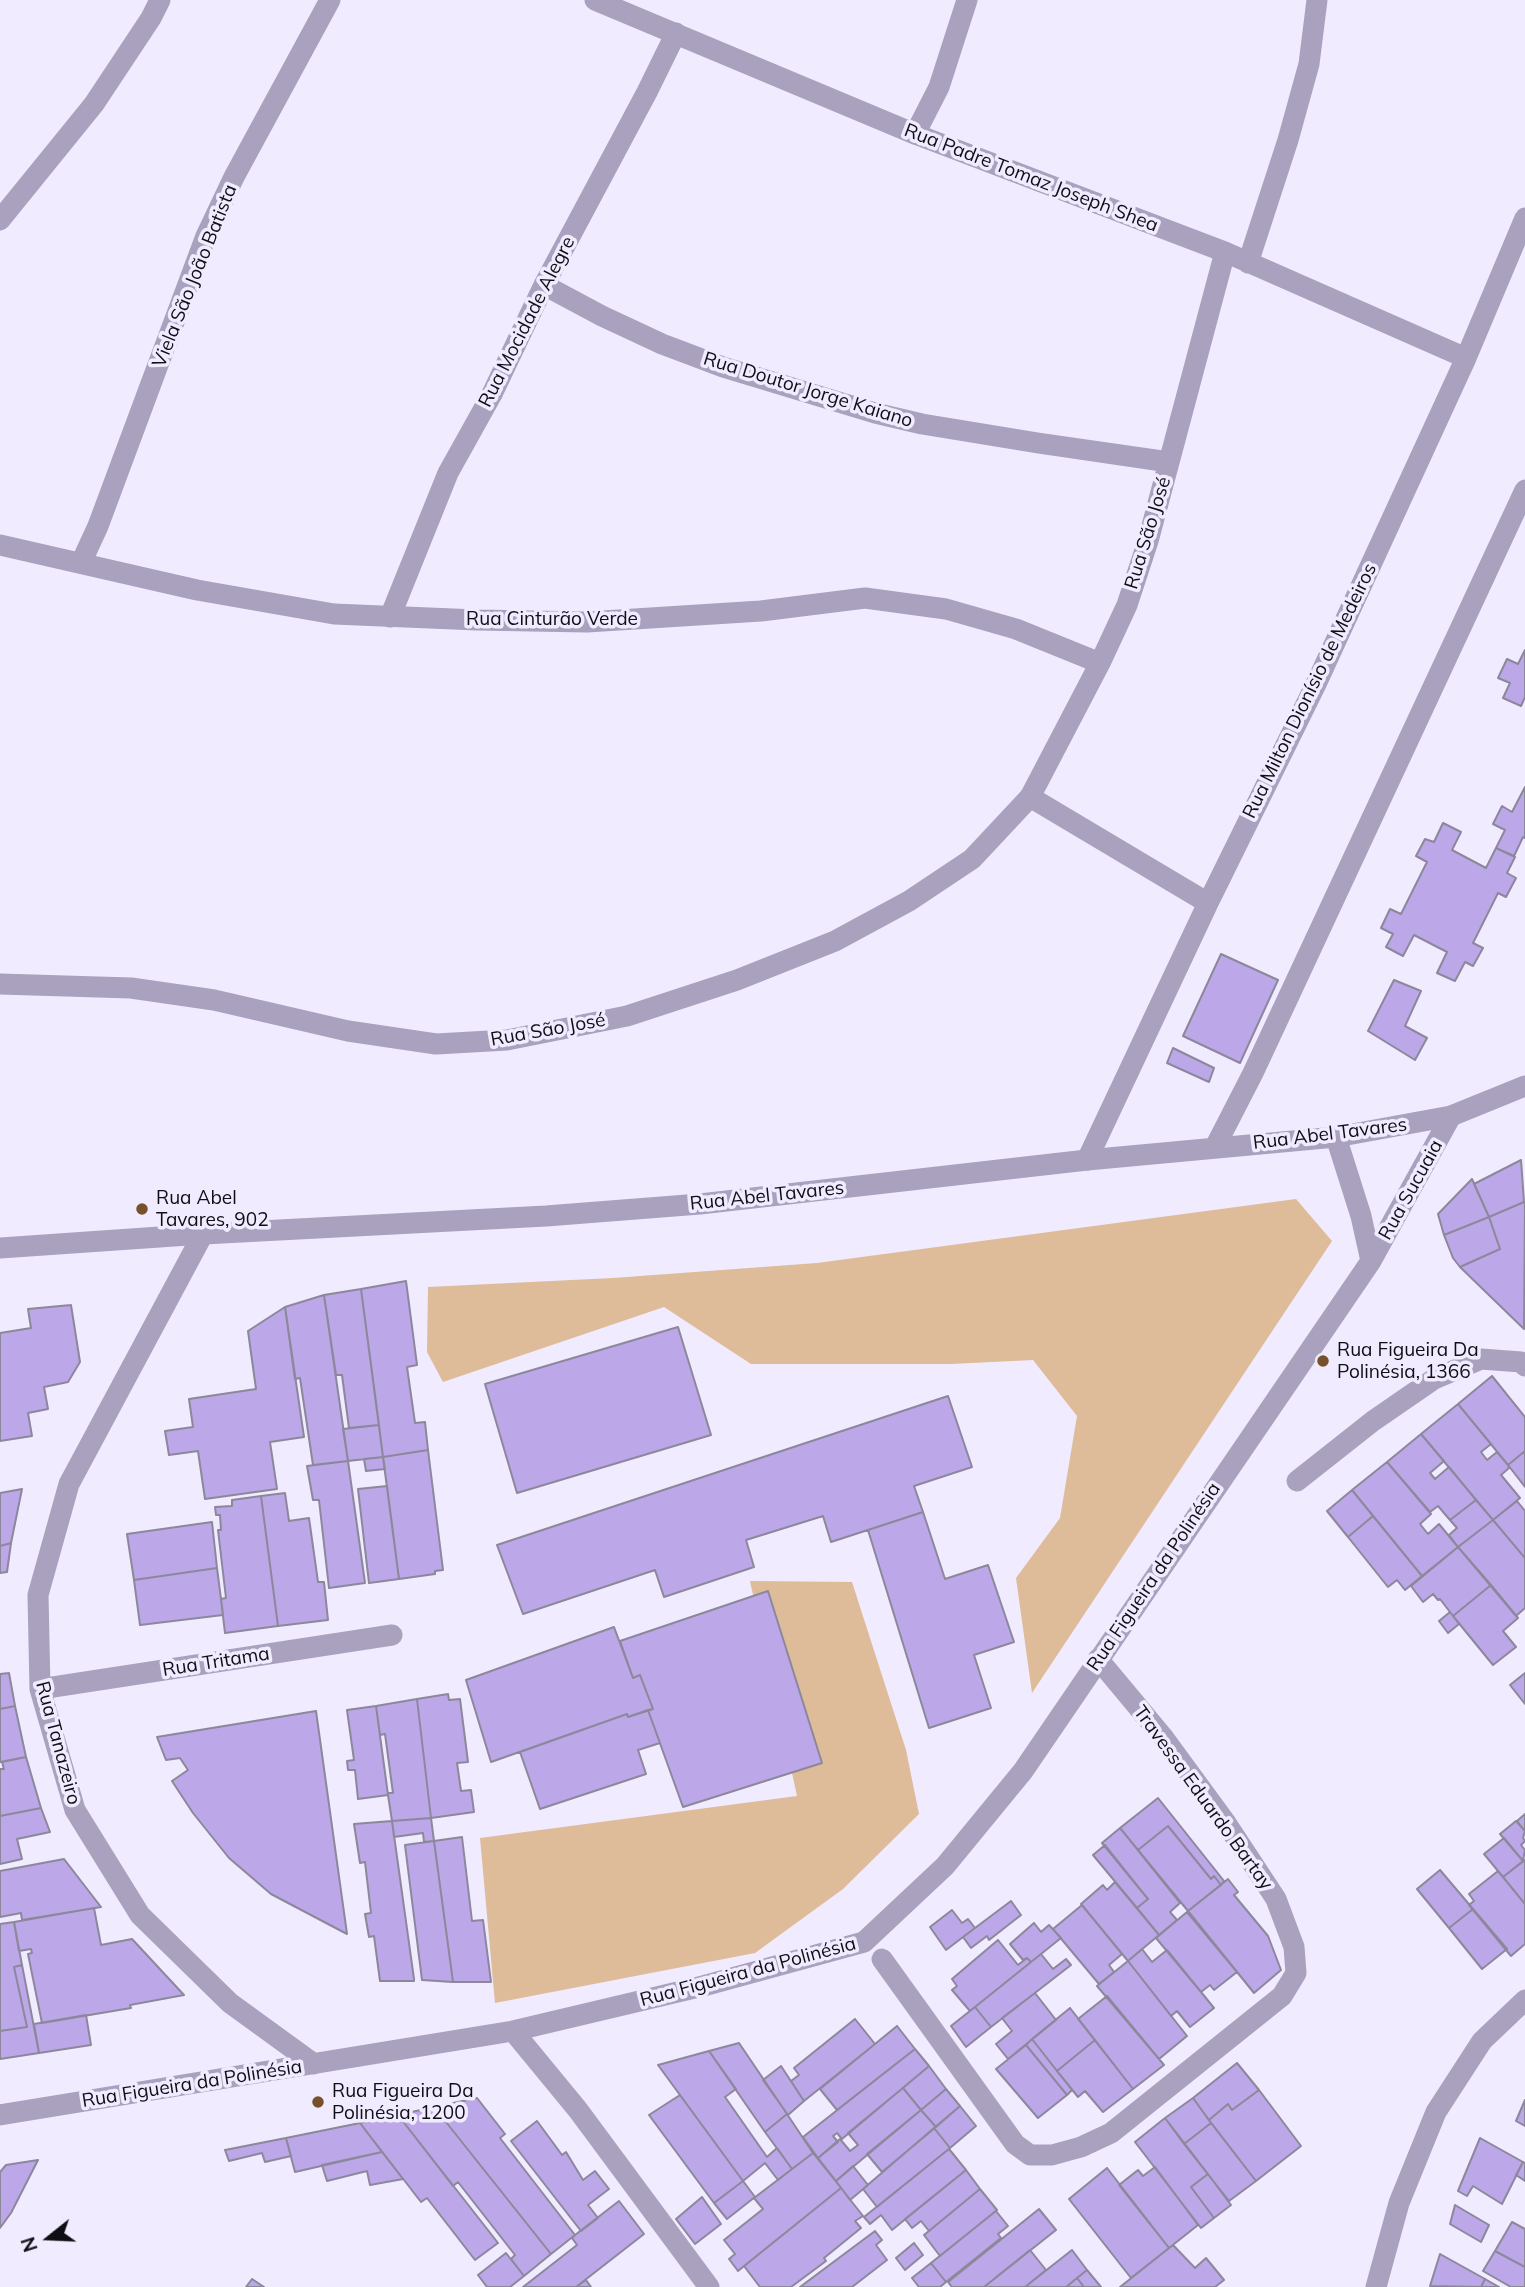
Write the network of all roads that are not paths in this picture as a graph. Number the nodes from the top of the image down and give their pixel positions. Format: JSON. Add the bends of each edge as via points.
{"nodes":[{"id":1,"x":160,"y":0,"type":"edge"},
{"id":2,"x":330,"y":0,"type":"edge"},
{"id":3,"x":595,"y":0,"type":"edge"},
{"id":4,"x":967,"y":0,"type":"edge"},
{"id":5,"x":1317,"y":0,"type":"edge"},
{"id":6,"x":676,"y":33,"type":"junction"},
{"id":7,"x":915,"y":134,"type":"junction"},
{"id":8,"x":1525,"y":218,"type":"edge"},
{"id":9,"x":0,"y":220,"type":"edge"},
{"id":10,"x":1225,"y":252,"type":"junction"},
{"id":11,"x":1248,"y":263,"type":"junction"},
{"id":12,"x":544,"y":285,"type":"junction"},
{"id":13,"x":1466,"y":358,"type":"junction"},
{"id":14,"x":1169,"y":462,"type":"junction"},
{"id":15,"x":1525,"y":490,"type":"edge"},
{"id":16,"x":0,"y":545,"type":"edge"},
{"id":17,"x":82,"y":563,"type":"junction"},
{"id":18,"x":390,"y":617,"type":"junction"},
{"id":19,"x":1100,"y":663,"type":"junction"},
{"id":20,"x":1030,"y":797,"type":"junction"},
{"id":21,"x":1208,"y":902,"type":"junction"},
{"id":22,"x":4,"y":983,"type":"edge"},
{"id":23,"x":1525,"y":1086,"type":"edge"},
{"id":24,"x":1451,"y":1116,"type":"junction"},
{"id":25,"x":1336,"y":1137,"type":"junction"},
{"id":26,"x":1215,"y":1147,"type":"junction"},
{"id":27,"x":1087,"y":1160,"type":"junction"},
{"id":28,"x":203,"y":1234,"type":"junction"},
{"id":29,"x":0,"y":1248,"type":"edge"},
{"id":30,"x":1371,"y":1261,"type":"junction"},
{"id":31,"x":1525,"y":1366,"type":"edge"},
{"id":32,"x":1297,"y":1481,"type":"dead end"},
{"id":33,"x":392,"y":1635,"type":"dead end"},
{"id":34,"x":1098,"y":1659,"type":"junction"},
{"id":35,"x":40,"y":1689,"type":"junction"},
{"id":36,"x":883,"y":1959,"type":"dead end"},
{"id":37,"x":1525,"y":2000,"type":"edge"},
{"id":38,"x":513,"y":2031,"type":"junction"},
{"id":39,"x":314,"y":2064,"type":"junction"},
{"id":40,"x":0,"y":2115,"type":"edge"},
{"id":41,"x":709,"y":2287,"type":"edge"},
{"id":42,"x":1376,"y":2287,"type":"edge"}],
"edges":[{"from":1,"to":9,"type":"street","via":[[94,104]]},
{"from":2,"to":17,"type":"street","name":"Viela São João Batista","via":[[206,236]]},
{"from":3,"to":6,"type":"street","name":"Rua Padre Tomaz Joseph Shea"},
{"from":4,"to":7,"type":"street","via":[[939,87]]},
{"from":5,"to":11,"type":"street","via":[[1309,64]]},
{"from":6,"to":7,"type":"street","name":"Rua Padre Tomaz Joseph Shea"},
{"from":6,"to":12,"type":"street","name":"Rua Mocidade Alegre"},
{"from":7,"to":10,"type":"street","name":"Rua Padre Tomaz Joseph Shea"},
{"from":8,"to":13,"type":"street","name":"Rua Milton Dionísio de Medeiros"},
{"from":10,"to":11,"type":"street","name":"Rua Padre Tomaz Joseph Shea"},
{"from":10,"to":14,"type":"street","name":"Rua São José"},
{"from":11,"to":13,"type":"street","name":"Rua Padre Tomaz Joseph Shea"},
{"from":12,"to":14,"type":"street","name":"Rua Doutor Jorge Kaiano","via":[[662,344],[875,413]]},
{"from":12,"to":18,"type":"street","name":"Rua Mocidade Alegre","via":[[492,394],[447,473]]},
{"from":13,"to":21,"type":"street","name":"Rua Milton Dionísio de Medeiros","via":[[1317,684]]},
{"from":14,"to":19,"type":"street","name":"Rua São José","via":[[1127,605]]},
{"from":15,"to":26,"type":"street"},
{"from":16,"to":17,"type":"street","name":"Rua Cinturão Verde"},
{"from":17,"to":18,"type":"street","name":"Rua Cinturão Verde","via":[[286,607]]},
{"from":18,"to":19,"type":"street","name":"Rua Cinturão Verde","via":[[587,622],[761,611],[865,598],[946,609],[1016,629]]},
{"from":19,"to":20,"type":"street","name":"Rua São José"},
{"from":20,"to":21,"type":"street"},
{"from":20,"to":22,"type":"street","name":"Rua São José","via":[[972,859],[909,901],[835,941],[627,1016],[507,1040],[436,1044],[131,988]]},
{"from":21,"to":27,"type":"street","name":"Rua Milton Dionísio de Medeiros"},
{"from":23,"to":24,"type":"street","name":"Rua Abel Tavares"},
{"from":24,"to":25,"type":"street","name":"Rua Abel Tavares"},
{"from":24,"to":30,"type":"street","name":"Rua Sucuaia"},
{"from":25,"to":26,"type":"street","name":"Rua Abel Tavares"},
{"from":25,"to":30,"type":"street","name":"Rua Sucuaia"},
{"from":26,"to":27,"type":"street","name":"Rua Abel Tavares"},
{"from":27,"to":28,"type":"street","name":"Rua Abel Tavares","via":[[700,1205]]},
{"from":28,"to":29,"type":"street","name":"Rua Abel Tavares"},
{"from":28,"to":35,"type":"street","name":"Rua Tanazeiro","via":[[69,1484],[38,1595]]},
{"from":30,"to":34,"type":"street","name":"Rua Figueira da Polinésia"},
{"from":31,"to":32,"type":"street","via":[[1481,1360],[1434,1379]]},
{"from":33,"to":35,"type":"street","name":"Rua Tritama"},
{"from":34,"to":36,"type":"street","name":"Travessa Eduardo Bartay","via":[[1163,1737],[1276,1899],[1294,1947],[1296,1973],[1283,1996],[1111,2133],[1052,2155],[1030,2155],[1014,2144]]},
{"from":34,"to":38,"type":"street","name":"Rua Figueira da Polinésia","via":[[1023,1771],[945,1866],[864,1942]]},
{"from":35,"to":39,"type":"street","name":"Rua Tanazeiro","via":[[75,1810],[140,1916],[230,2003]]},
{"from":37,"to":42,"type":"street","via":[[1482,2041],[1436,2112],[1399,2203]]},
{"from":38,"to":39,"type":"street","name":"Rua Figueira da Polinésia"},
{"from":38,"to":41,"type":"street","via":[[578,2110]]},
{"from":39,"to":40,"type":"street","name":"Rua Figueira da Polinésia"}]}
